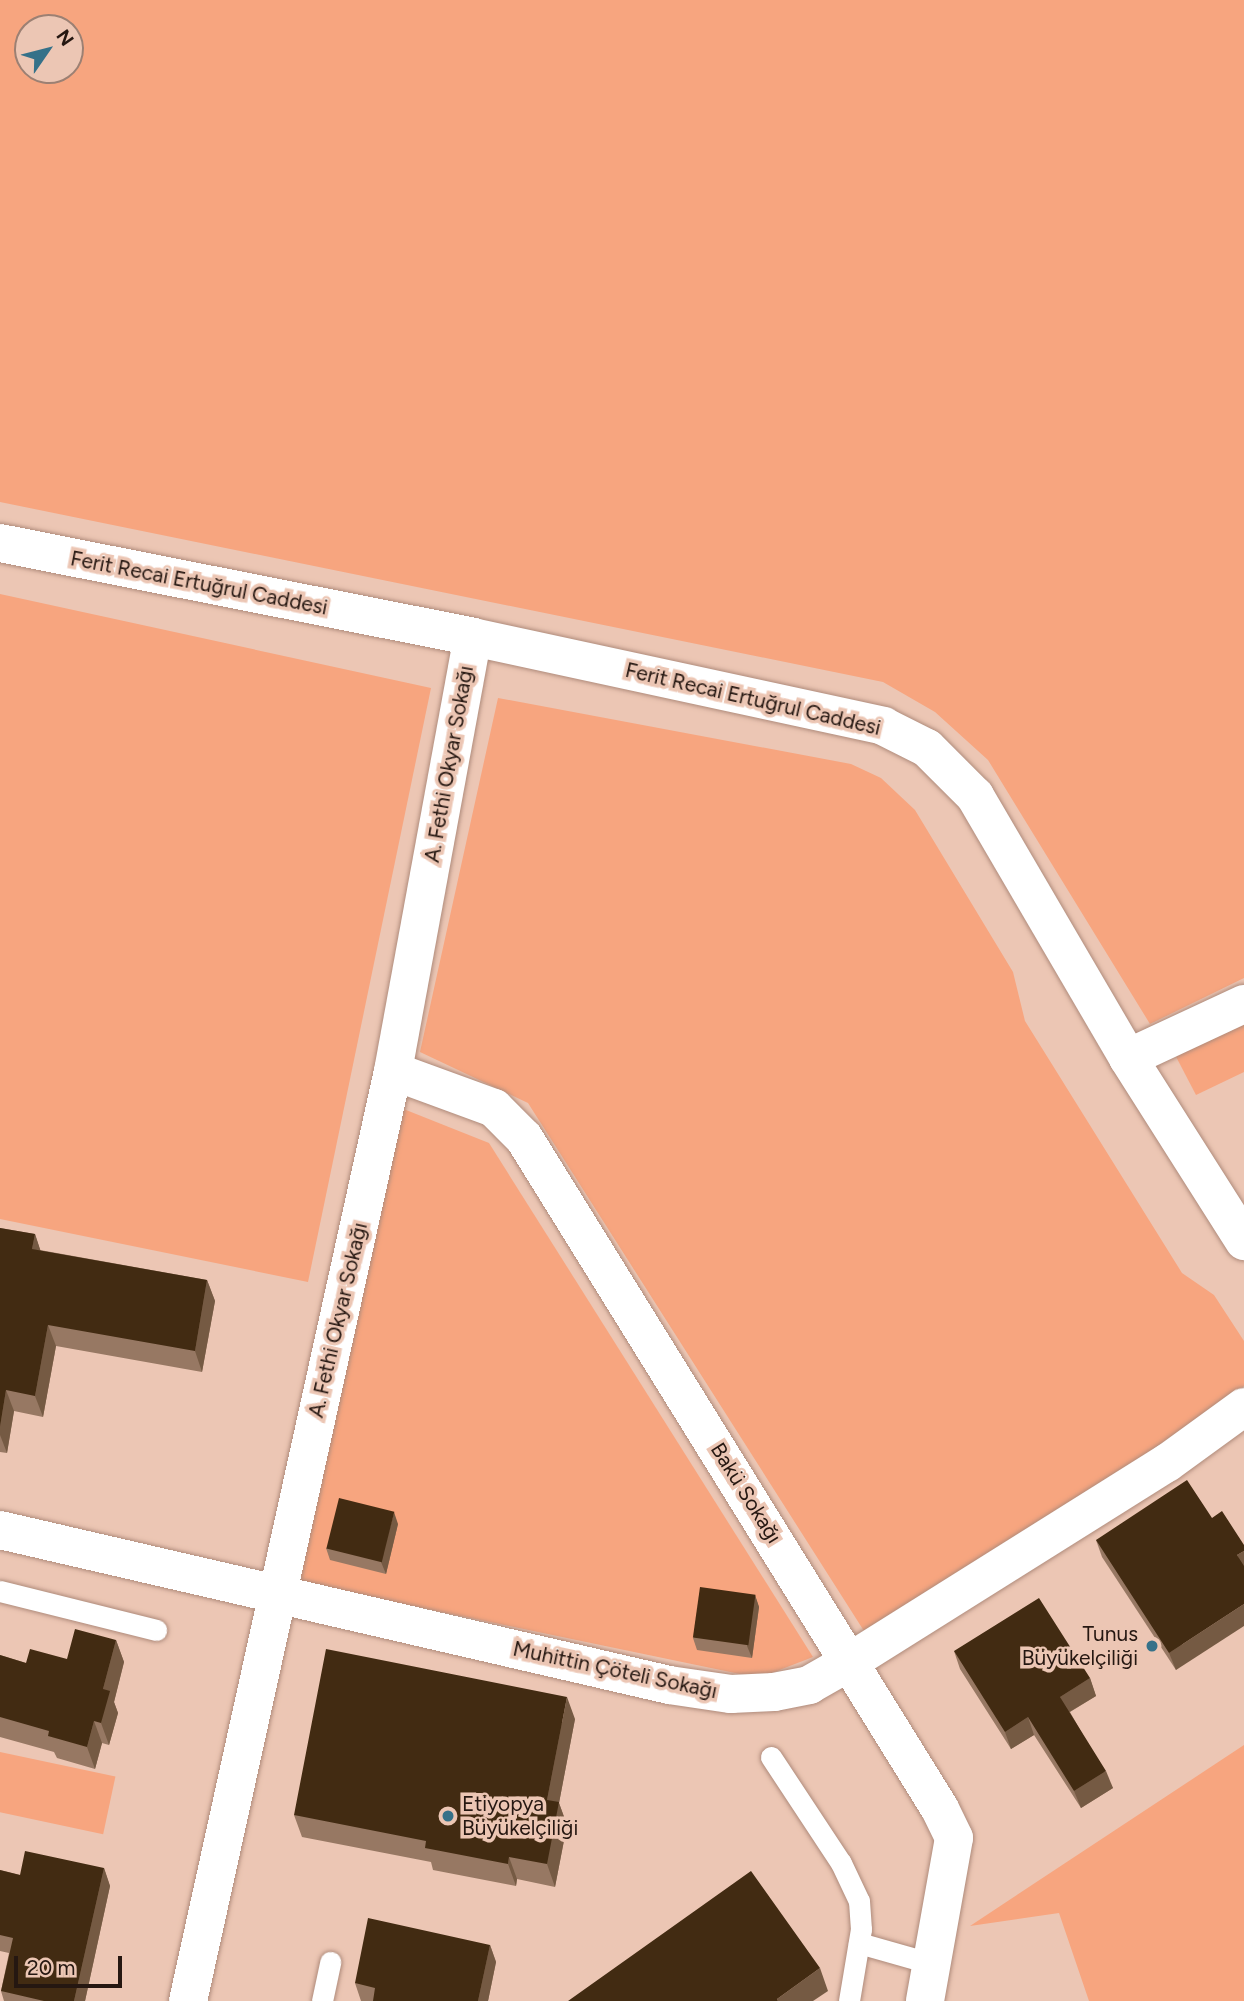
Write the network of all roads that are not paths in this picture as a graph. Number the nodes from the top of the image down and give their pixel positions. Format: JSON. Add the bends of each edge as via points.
{"nodes":[{"id":1,"x":0,"y":544,"type":"edge"},
{"id":2,"x":473,"y":637,"type":"junction"},
{"id":3,"x":1244,"y":1004,"type":"edge"},
{"id":4,"x":1128,"y":1058,"type":"junction"},
{"id":5,"x":393,"y":1071,"type":"junction"},
{"id":6,"x":1244,"y":1241,"type":"edge"},
{"id":7,"x":1244,"y":1407,"type":"edge"},
{"id":8,"x":0,"y":1530,"type":"edge"},
{"id":9,"x":0,"y":1591,"type":"edge"},
{"id":10,"x":277,"y":1593,"type":"junction"},
{"id":11,"x":156,"y":1629,"type":"dead end"},
{"id":12,"x":851,"y":1661,"type":"junction"},
{"id":13,"x":771,"y":1757,"type":"dead end"},
{"id":14,"x":859,"y":1943,"type":"junction"},
{"id":15,"x":330,"y":1962,"type":"dead end"},
{"id":16,"x":933,"y":1964,"type":"junction"},
{"id":17,"x":190,"y":2001,"type":"edge"},
{"id":18,"x":323,"y":2001,"type":"edge"},
{"id":19,"x":849,"y":2001,"type":"edge"},
{"id":20,"x":925,"y":2001,"type":"edge"}],
"edges":[{"from":1,"to":2,"type":"street","name":"Ferit Recai Ertuğrul Caddesi"},
{"from":2,"to":4,"type":"street","name":"Ferit Recai Ertuğrul Caddesi","via":[[883,726],[927,748],[975,796]]},
{"from":2,"to":5,"type":"street","name":"A. Fethi Okyar Sokağı"},
{"from":3,"to":4,"type":"street"},
{"from":4,"to":6,"type":"street","name":"Ferit Recai Ertuğrul Caddesi"},
{"from":5,"to":10,"type":"street","name":"A. Fethi Okyar Sokağı"},
{"from":5,"to":12,"type":"street","name":"Bakü Sokağı","via":[[494,1108],[524,1138]]},
{"from":7,"to":12,"type":"street","name":"Muhittin Çöteli Sokağı","via":[[1167,1463]]},
{"from":8,"to":10,"type":"street","name":"Muhittin Çöteli Sokağı"},
{"from":9,"to":11,"type":"lane"},
{"from":10,"to":12,"type":"street","name":"Muhittin Çöteli Sokağı","via":[[669,1685],[730,1693],[809,1685]]},
{"from":10,"to":17,"type":"street","name":"A. Fethi Okyar Sokağı"},
{"from":12,"to":16,"type":"street","name":"Bakü Sokağı","via":[[954,1838]]},
{"from":13,"to":14,"type":"lane","via":[[841,1863],[859,1900]]},
{"from":14,"to":16,"type":"lane"},
{"from":14,"to":19,"type":"lane"},
{"from":15,"to":18,"type":"lane"},
{"from":16,"to":20,"type":"street","name":"Bakü Sokağı"}]}
